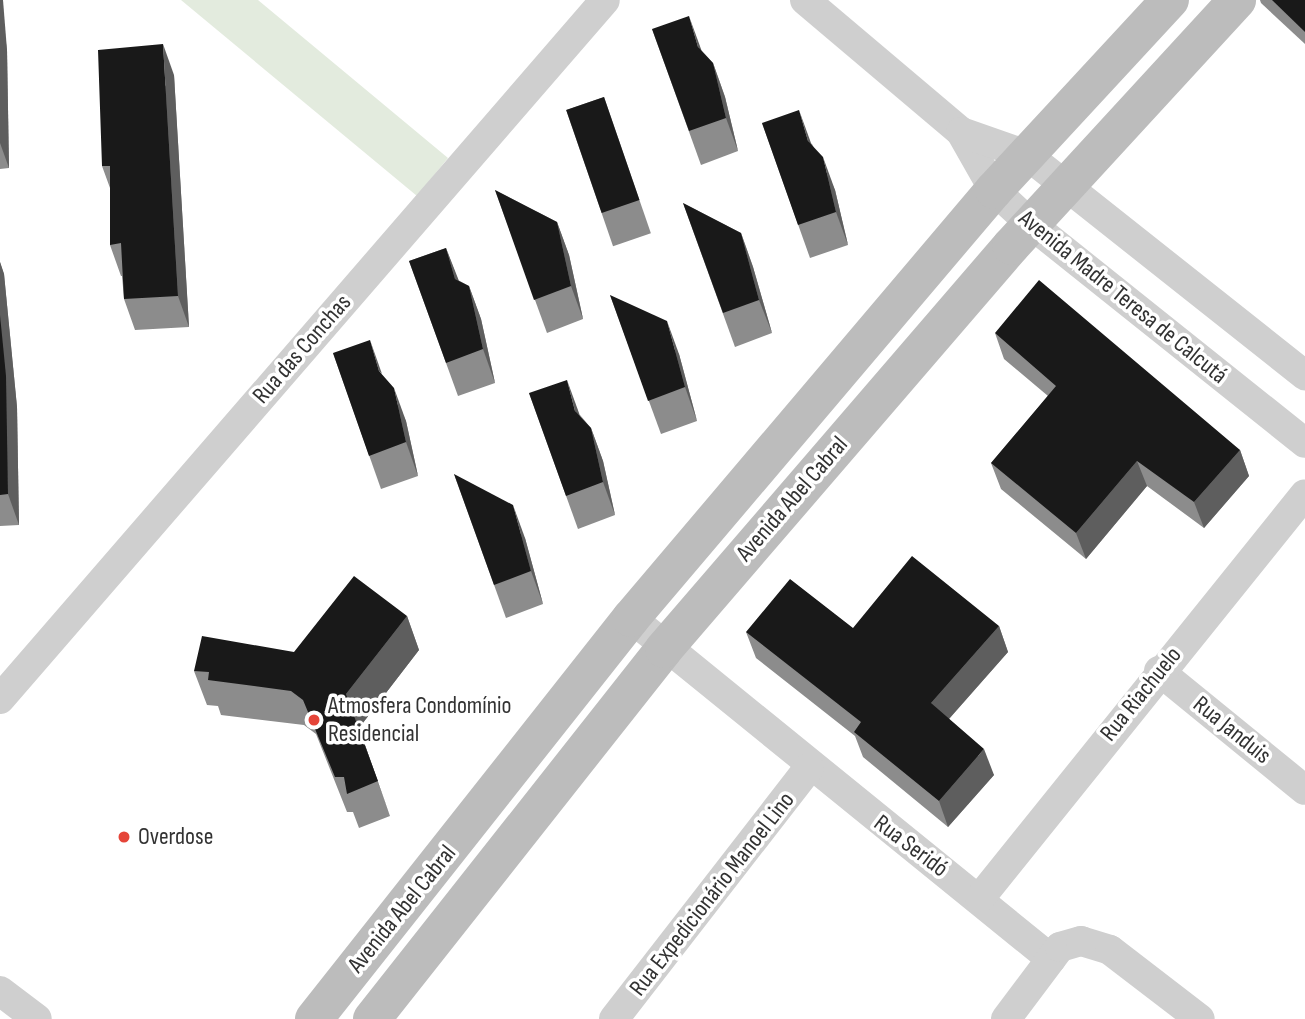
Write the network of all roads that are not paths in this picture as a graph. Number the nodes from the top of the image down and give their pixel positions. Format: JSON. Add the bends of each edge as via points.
{"nodes":[{"id":1,"x":605,"y":0,"type":"edge"},
{"id":2,"x":805,"y":0,"type":"edge"},
{"id":3,"x":1170,"y":0,"type":"edge"},
{"id":4,"x":1237,"y":0,"type":"edge"},
{"id":5,"x":961,"y":132,"type":"junction"},
{"id":6,"x":1027,"y":155,"type":"junction"},
{"id":7,"x":1066,"y":188,"type":"junction"},
{"id":8,"x":994,"y":190,"type":"junction"},
{"id":9,"x":1032,"y":225,"type":"junction"},
{"id":10,"x":1305,"y":374,"type":"edge"},
{"id":11,"x":1305,"y":443,"type":"edge"},
{"id":12,"x":1305,"y":494,"type":"edge"},
{"id":13,"x":631,"y":618,"type":"junction"},
{"id":14,"x":664,"y":649,"type":"junction"},
{"id":15,"x":1158,"y":671,"type":"junction"},
{"id":16,"x":0,"y":699,"type":"edge"},
{"id":17,"x":809,"y":768,"type":"junction"},
{"id":18,"x":1305,"y":790,"type":"edge"},
{"id":19,"x":980,"y":898,"type":"junction"},
{"id":20,"x":1051,"y":959,"type":"junction"},
{"id":21,"x":0,"y":991,"type":"edge"},
{"id":22,"x":37,"y":1019,"type":"edge"},
{"id":23,"x":314,"y":1019,"type":"edge"},
{"id":24,"x":372,"y":1019,"type":"edge"},
{"id":25,"x":614,"y":1019,"type":"edge"},
{"id":26,"x":1006,"y":1019,"type":"edge"},
{"id":27,"x":1200,"y":1019,"type":"edge"}],
"edges":[{"from":1,"to":16,"type":"street","name":"Rua das Conchas"},
{"from":2,"to":5,"type":"street","name":"Avenida Madre Teresa de Calcutá"},
{"from":3,"to":6,"type":"main road","name":"Avenida Abel Cabral"},
{"from":4,"to":7,"type":"main road","name":"Avenida Abel Cabral"},
{"from":5,"to":6,"type":"street","name":"Avenida Madre Teresa de Calcutá"},
{"from":5,"to":8,"type":"street","name":"Avenida Madre Teresa de Calcutá"},
{"from":6,"to":7,"type":"street","name":"Avenida Madre Teresa de Calcutá"},
{"from":6,"to":8,"type":"main road","name":"Avenida Abel Cabral"},
{"from":7,"to":9,"type":"main road","name":"Avenida Abel Cabral"},
{"from":7,"to":10,"type":"street","name":"Avenida Madre Teresa de Calcutá"},
{"from":8,"to":9,"type":"street","name":"Avenida Madre Teresa de Calcutá"},
{"from":8,"to":13,"type":"main road","name":"Avenida Abel Cabral"},
{"from":9,"to":11,"type":"street","name":"Avenida Madre Teresa de Calcutá"},
{"from":9,"to":14,"type":"main road","name":"Avenida Abel Cabral"},
{"from":12,"to":15,"type":"street","name":"Rua Riachuelo"},
{"from":13,"to":14,"type":"street","name":"Rua Seridó"},
{"from":13,"to":23,"type":"main road","name":"Avenida Abel Cabral"},
{"from":14,"to":17,"type":"street","name":"Rua Seridó"},
{"from":14,"to":24,"type":"main road","name":"Avenida Abel Cabral"},
{"from":15,"to":18,"type":"street","name":"Rua Janduis"},
{"from":15,"to":19,"type":"street","name":"Rua Riachuelo"},
{"from":17,"to":19,"type":"street","name":"Rua Seridó"},
{"from":17,"to":25,"type":"street","name":"Rua Expedicionário Manoel Lino"},
{"from":19,"to":20,"type":"street","name":"Rua Seridó"},
{"from":20,"to":26,"type":"street"},
{"from":20,"to":27,"type":"street","via":[[1069,942],[1092,942]]},
{"from":21,"to":22,"type":"street"}]}
